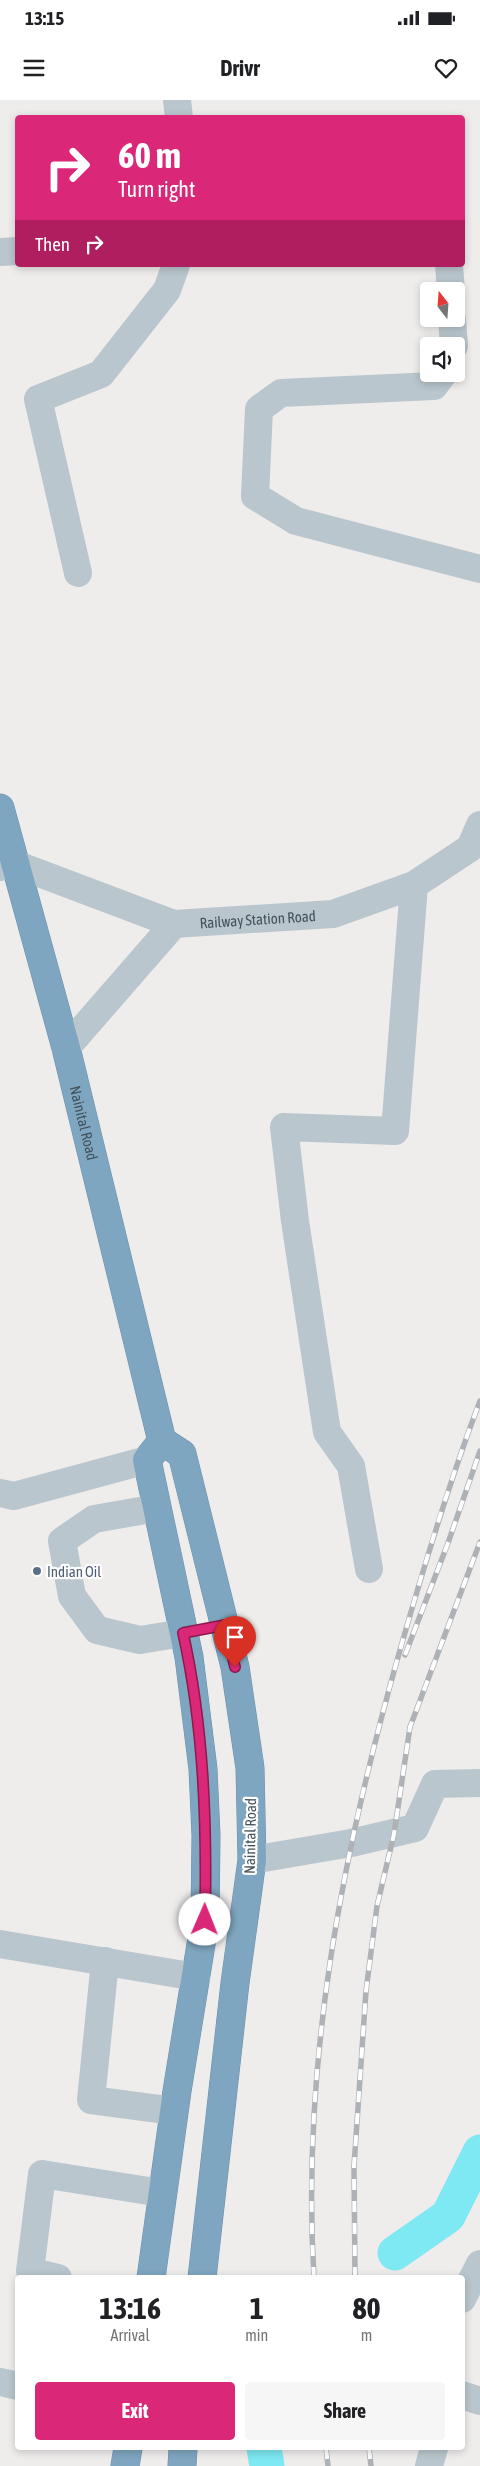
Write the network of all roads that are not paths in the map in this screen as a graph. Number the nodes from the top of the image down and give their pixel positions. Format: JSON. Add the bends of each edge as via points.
{"nodes":[{"id":1,"x":178,"y":100,"type":"edge"},
{"id":2,"x":179,"y":115,"type":"edge"},
{"id":3,"x":15,"y":251,"type":"edge"},
{"id":4,"x":0,"y":252,"type":"edge"},
{"id":5,"x":175,"y":267,"type":"edge"},
{"id":6,"x":450,"y":267,"type":"edge"},
{"id":7,"x":451,"y":282,"type":"edge"},
{"id":8,"x":437,"y":382,"type":"edge"},
{"id":9,"x":480,"y":569,"type":"edge"},
{"id":10,"x":78,"y":573,"type":"dead end"},
{"id":11,"x":0,"y":808,"type":"edge"},
{"id":12,"x":480,"y":825,"type":"edge"},
{"id":13,"x":7,"y":865,"type":"edge"},
{"id":14,"x":414,"y":886,"type":"junction"},
{"id":15,"x":174,"y":924,"type":"junction"},
{"id":16,"x":66,"y":1048,"type":"junction"},
{"id":17,"x":154,"y":1450,"type":"junction"},
{"id":18,"x":0,"y":1493,"type":"edge"},
{"id":19,"x":157,"y":1508,"type":"junction"},
{"id":20,"x":369,"y":1569,"type":"dead end"},
{"id":21,"x":225,"y":1625,"type":"junction"},
{"id":22,"x":183,"y":1633,"type":"junction"},
{"id":23,"x":480,"y":1783,"type":"edge"},
{"id":24,"x":252,"y":1860,"type":"junction"},
{"id":25,"x":0,"y":1944,"type":"edge"},
{"id":26,"x":105,"y":1961,"type":"junction"},
{"id":27,"x":196,"y":1977,"type":"junction"},
{"id":28,"x":235,"y":1983,"type":"junction"},
{"id":29,"x":174,"y":2111,"type":"junction"},
{"id":30,"x":161,"y":2193,"type":"junction"},
{"id":31,"x":480,"y":2264,"type":"edge"},
{"id":32,"x":46,"y":2275,"type":"edge"},
{"id":33,"x":150,"y":2275,"type":"edge"},
{"id":34,"x":202,"y":2275,"type":"edge"},
{"id":35,"x":465,"y":2293,"type":"edge"},
{"id":36,"x":0,"y":2382,"type":"edge"},
{"id":37,"x":15,"y":2385,"type":"edge"},
{"id":38,"x":465,"y":2396,"type":"edge"},
{"id":39,"x":480,"y":2401,"type":"edge"},
{"id":40,"x":128,"y":2450,"type":"edge"},
{"id":41,"x":183,"y":2450,"type":"edge"},
{"id":42,"x":433,"y":2450,"type":"edge"},
{"id":43,"x":125,"y":2466,"type":"edge"},
{"id":44,"x":182,"y":2466,"type":"edge"},
{"id":45,"x":429,"y":2466,"type":"edge"}],
"edges":[{"from":1,"to":2,"type":"street"},
{"from":3,"to":4,"type":"street"},
{"from":5,"to":10,"type":"street","via":[[167,290],[101,374],[38,399]]},
{"from":6,"to":7,"type":"street"},
{"from":8,"to":9,"type":"street","via":[[434,386],[281,393],[259,409],[255,496],[296,520]]},
{"from":11,"to":13,"type":"highway","name":"Nainital Road"},
{"from":12,"to":14,"type":"street","name":"Railway Station Road","via":[[470,848]]},
{"from":13,"to":15,"type":"street","name":"Railway Station Road"},
{"from":13,"to":16,"type":"highway","name":"Nainital Road"},
{"from":14,"to":15,"type":"street","name":"Railway Station Road","via":[[333,914]]},
{"from":14,"to":20,"type":"street","via":[[395,1131],[284,1127],[327,1432],[352,1466]]},
{"from":15,"to":16,"type":"street"},
{"from":16,"to":17,"type":"highway","name":"Nainital Road"},
{"from":17,"to":18,"type":"street","via":[[14,1496]]},
{"from":17,"to":19,"type":"highway","name":"Nainital Road"},
{"from":17,"to":21,"type":"highway","name":"Nainital Road","via":[[182,1454]]},
{"from":19,"to":22,"type":"highway","name":"Nainital Road"},
{"from":19,"to":22,"type":"street","via":[[94,1519],[62,1541],[72,1596],[97,1630],[140,1640]]},
{"from":21,"to":22,"type":"highway"},
{"from":21,"to":24,"type":"highway","name":"Nainital Road","via":[[235,1667],[250,1768]]},
{"from":22,"to":27,"type":"highway","name":"Nainital Road","via":[[203,1769],[206,1835],[205,1920]]},
{"from":23,"to":24,"type":"street","via":[[435,1784],[415,1828]]},
{"from":24,"to":28,"type":"highway","name":"Nainital Road"},
{"from":25,"to":26,"type":"street"},
{"from":26,"to":27,"type":"street"},
{"from":26,"to":29,"type":"street","via":[[91,2100]]},
{"from":27,"to":28,"type":"highway"},
{"from":27,"to":29,"type":"highway","name":"Nainital Road"},
{"from":28,"to":34,"type":"highway","name":"Nainital Road"},
{"from":29,"to":30,"type":"highway","name":"Nainital Road"},
{"from":30,"to":32,"type":"street","via":[[42,2174],[30,2271]]},
{"from":30,"to":33,"type":"highway","name":"Nainital Road"},
{"from":31,"to":35,"type":"street"},
{"from":36,"to":37,"type":"street"},
{"from":38,"to":39,"type":"street"},
{"from":40,"to":43,"type":"highway"},
{"from":41,"to":44,"type":"highway"},
{"from":42,"to":45,"type":"street"}]}
